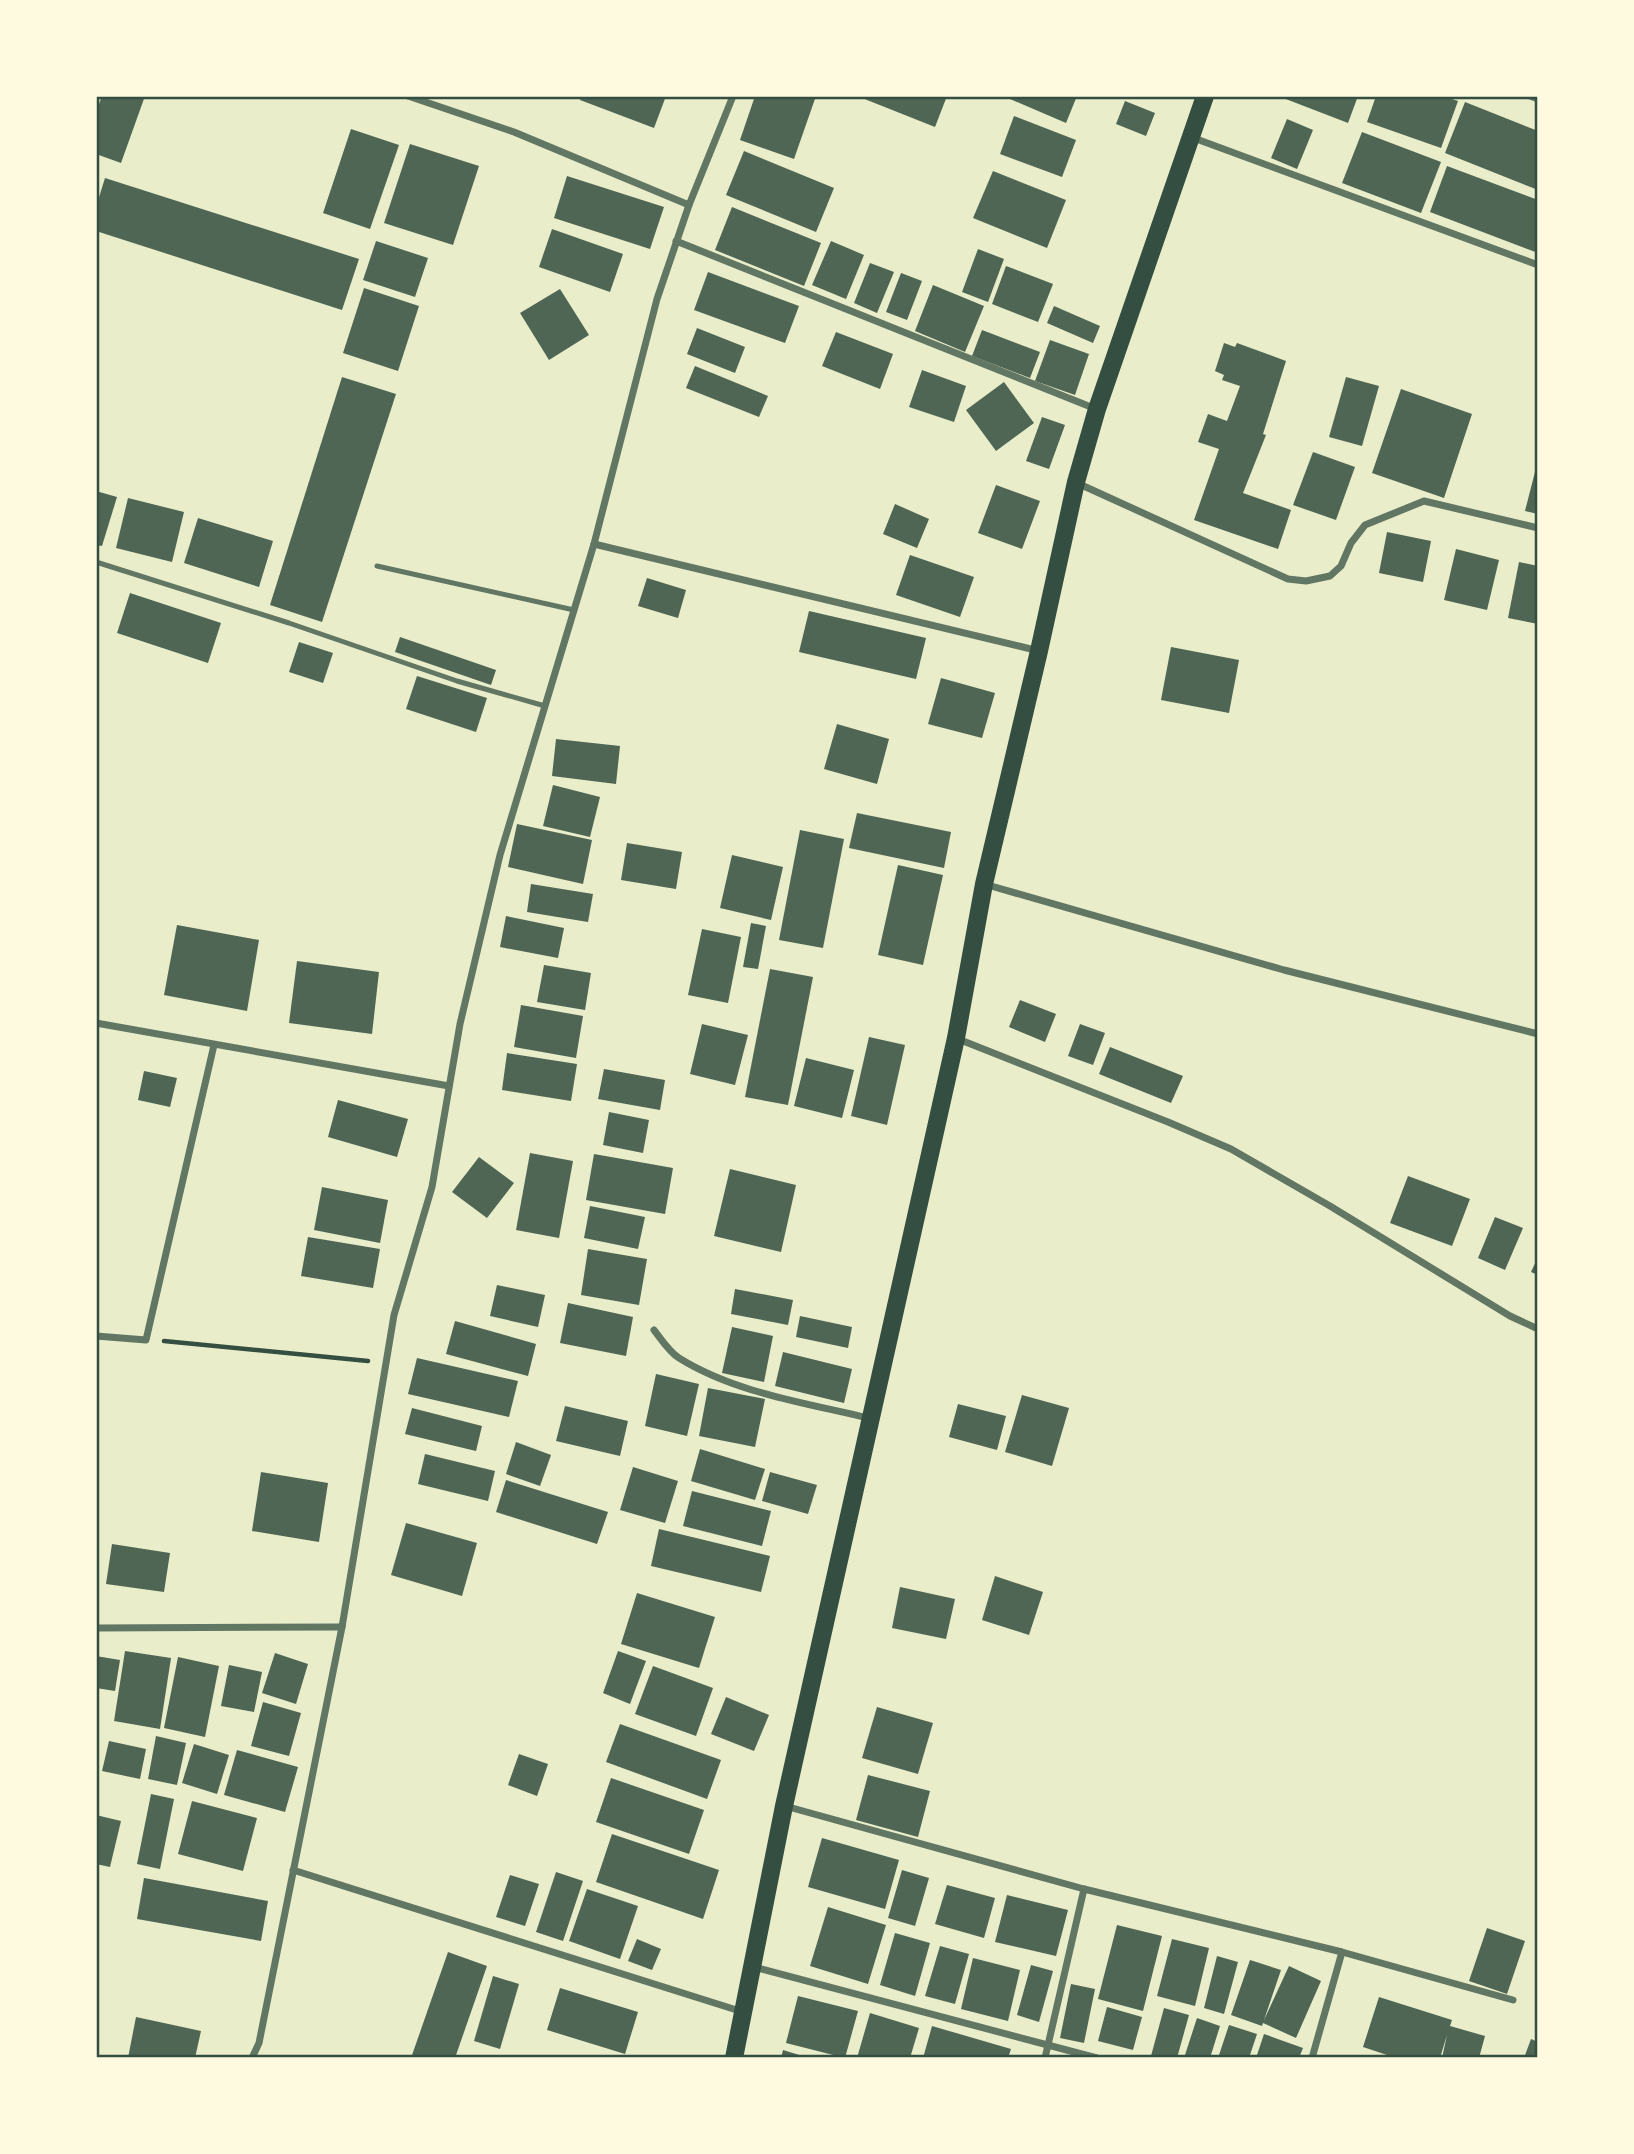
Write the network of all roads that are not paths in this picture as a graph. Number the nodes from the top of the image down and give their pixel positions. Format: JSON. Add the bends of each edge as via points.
{"nodes":[{"id":1,"x":408,"y":96,"type":"edge"},
{"id":2,"x":733,"y":96,"type":"edge"},
{"id":3,"x":1205,"y":96,"type":"edge"},
{"id":4,"x":1531,"y":96,"type":"edge"},
{"id":5,"x":1538,"y":99,"type":"edge"},
{"id":6,"x":1191,"y":137,"type":"junction"},
{"id":7,"x":689,"y":205,"type":"junction"},
{"id":8,"x":676,"y":241,"type":"junction"},
{"id":9,"x":1538,"y":265,"type":"edge"},
{"id":10,"x":1097,"y":409,"type":"junction"},
{"id":11,"x":1076,"y":482,"type":"junction"},
{"id":12,"x":1538,"y":528,"type":"edge"},
{"id":13,"x":594,"y":544,"type":"junction"},
{"id":14,"x":96,"y":562,"type":"edge"},
{"id":15,"x":377,"y":566,"type":"dead end"},
{"id":16,"x":574,"y":610,"type":"junction"},
{"id":17,"x":1039,"y":651,"type":"junction"},
{"id":18,"x":545,"y":706,"type":"junction"},
{"id":19,"x":984,"y":884,"type":"junction"},
{"id":20,"x":96,"y":1023,"type":"edge"},
{"id":21,"x":1538,"y":1034,"type":"edge"},
{"id":22,"x":956,"y":1038,"type":"junction"},
{"id":23,"x":214,"y":1045,"type":"junction"},
{"id":24,"x":449,"y":1086,"type":"junction"},
{"id":25,"x":1538,"y":1329,"type":"edge"},
{"id":26,"x":654,"y":1331,"type":"dead end"},
{"id":27,"x":96,"y":1335,"type":"edge"},
{"id":28,"x":872,"y":1419,"type":"junction"},
{"id":29,"x":342,"y":1627,"type":"junction"},
{"id":30,"x":96,"y":1628,"type":"edge"},
{"id":31,"x":784,"y":1806,"type":"junction"},
{"id":32,"x":293,"y":1870,"type":"junction"},
{"id":33,"x":1084,"y":1889,"type":"junction"},
{"id":34,"x":1342,"y":1952,"type":"junction"},
{"id":35,"x":753,"y":1967,"type":"junction"},
{"id":36,"x":1513,"y":2000,"type":"dead end"},
{"id":37,"x":744,"y":2012,"type":"junction"},
{"id":38,"x":1049,"y":2044,"type":"junction"},
{"id":39,"x":252,"y":2058,"type":"edge"},
{"id":40,"x":734,"y":2058,"type":"edge"},
{"id":41,"x":1045,"y":2058,"type":"edge"},
{"id":42,"x":1097,"y":2058,"type":"edge"},
{"id":43,"x":1312,"y":2058,"type":"edge"}],
"edges":[{"from":1,"to":7,"type":"street","via":[[514,132]]},
{"from":2,"to":7,"type":"street"},
{"from":3,"to":6,"type":"main road"},
{"from":4,"to":5,"type":"street"},
{"from":6,"to":9,"type":"street"},
{"from":6,"to":10,"type":"main road"},
{"from":7,"to":8,"type":"street"},
{"from":8,"to":10,"type":"street"},
{"from":8,"to":13,"type":"street"},
{"from":10,"to":11,"type":"main road"},
{"from":11,"to":12,"type":"street","via":[[1288,579],[1306,581],[1330,576],[1341,566],[1365,525],[1424,501]]},
{"from":11,"to":17,"type":"main road"},
{"from":13,"to":16,"type":"street"},
{"from":13,"to":17,"type":"street"},
{"from":14,"to":18,"type":"lane"},
{"from":15,"to":16,"type":"lane"},
{"from":16,"to":18,"type":"street"},
{"from":17,"to":19,"type":"main road"},
{"from":18,"to":24,"type":"street","via":[[500,855]]},
{"from":19,"to":21,"type":"street","via":[[1284,970]]},
{"from":19,"to":22,"type":"main road"},
{"from":20,"to":23,"type":"street"},
{"from":22,"to":25,"type":"street","via":[[1231,1150]]},
{"from":22,"to":28,"type":"main road"},
{"from":23,"to":24,"type":"street"},
{"from":23,"to":27,"type":"street","via":[[146,1340]]},
{"from":24,"to":29,"type":"street","via":[[432,1187],[394,1315]]},
{"from":26,"to":28,"type":"street","via":[[676,1357],[714,1375]]},
{"from":28,"to":31,"type":"main road"},
{"from":29,"to":30,"type":"street"},
{"from":29,"to":32,"type":"street"},
{"from":31,"to":33,"type":"street"},
{"from":31,"to":35,"type":"main road"},
{"from":32,"to":37,"type":"street"},
{"from":32,"to":39,"type":"street","via":[[259,2043]]},
{"from":33,"to":34,"type":"street"},
{"from":33,"to":38,"type":"street"},
{"from":34,"to":36,"type":"street"},
{"from":34,"to":43,"type":"street"},
{"from":35,"to":37,"type":"main road"},
{"from":35,"to":38,"type":"street"},
{"from":37,"to":40,"type":"main road"},
{"from":38,"to":41,"type":"street"},
{"from":38,"to":42,"type":"street"}]}
